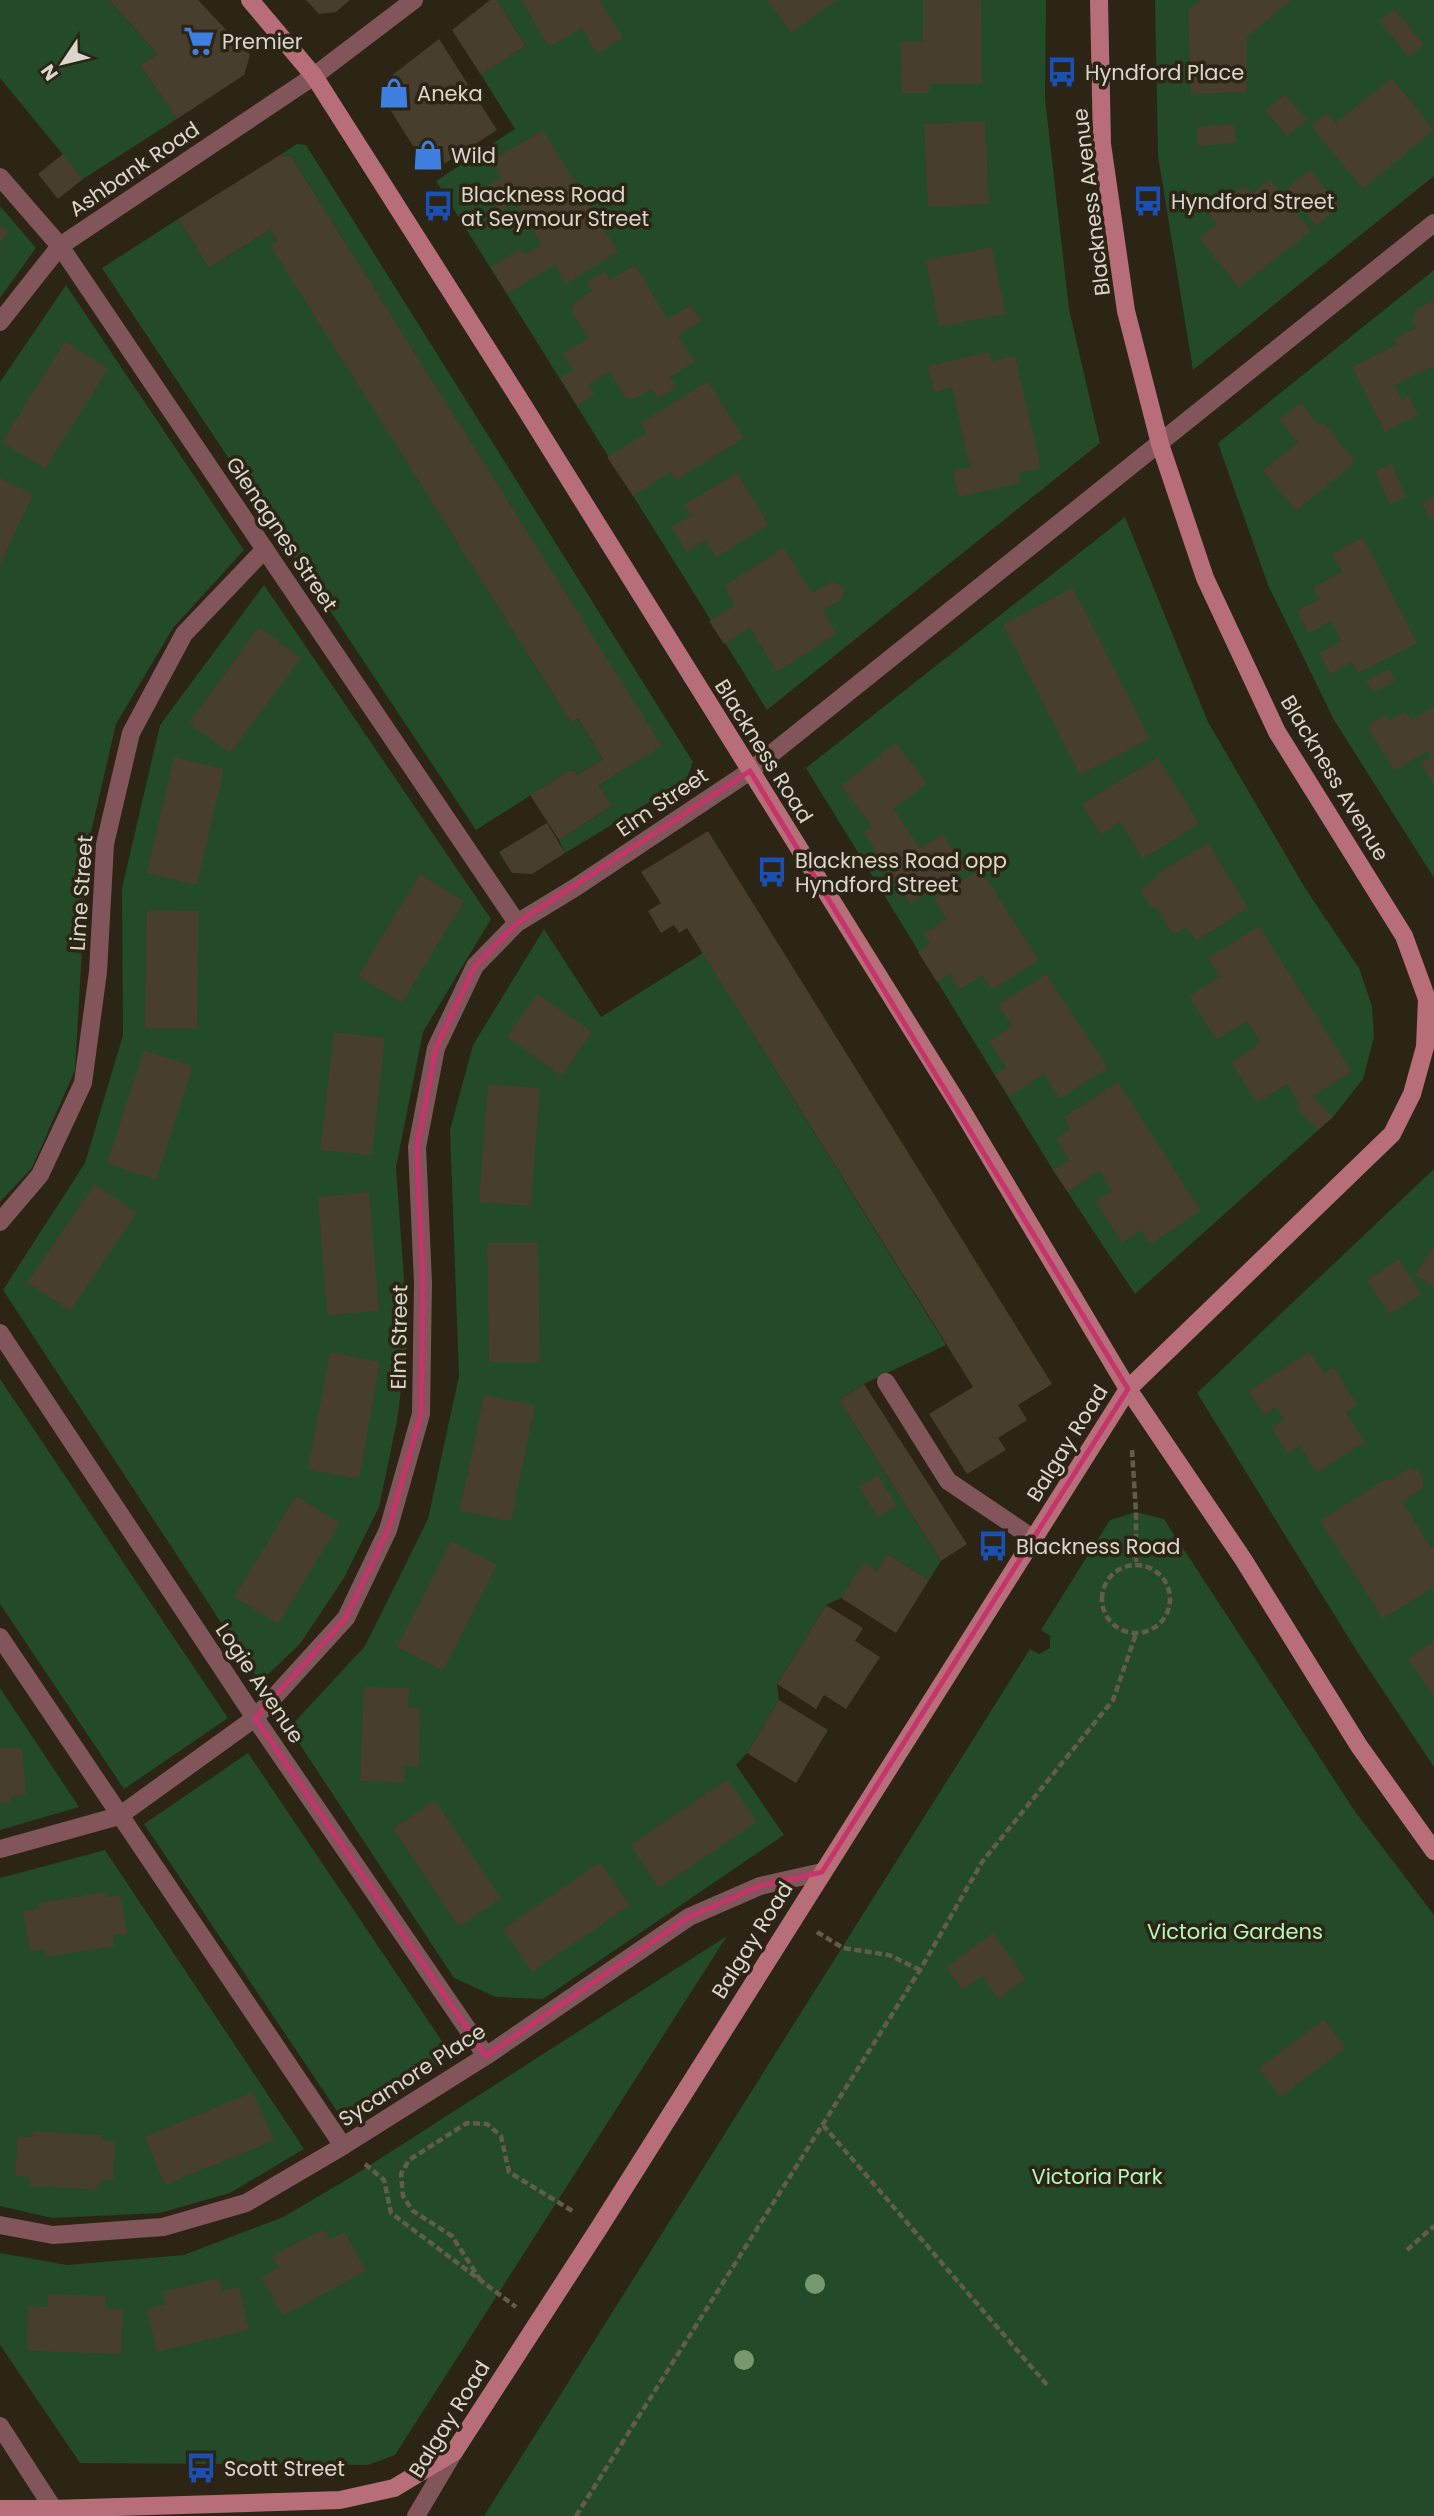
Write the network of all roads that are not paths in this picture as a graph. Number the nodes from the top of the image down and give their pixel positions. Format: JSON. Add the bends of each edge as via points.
{"nodes":[{"id":1,"x":250,"y":0,"type":"edge"},
{"id":2,"x":414,"y":0,"type":"edge"},
{"id":3,"x":1099,"y":0,"type":"edge"},
{"id":4,"x":314,"y":76,"type":"junction"},
{"id":5,"x":0,"y":177,"type":"edge"},
{"id":6,"x":1434,"y":223,"type":"edge"},
{"id":7,"x":60,"y":246,"type":"junction"},
{"id":8,"x":0,"y":322,"type":"edge"},
{"id":9,"x":1160,"y":444,"type":"junction"},
{"id":10,"x":265,"y":549,"type":"junction"},
{"id":11,"x":750,"y":771,"type":"junction"},
{"id":12,"x":517,"y":923,"type":"junction"},
{"id":13,"x":1429,"y":1048,"type":"edge"},
{"id":14,"x":0,"y":1222,"type":"edge"},
{"id":15,"x":0,"y":1333,"type":"edge"},
{"id":16,"x":886,"y":1382,"type":"dead end"},
{"id":17,"x":1128,"y":1389,"type":"junction"},
{"id":18,"x":1034,"y":1539,"type":"junction"},
{"id":19,"x":0,"y":1637,"type":"edge"},
{"id":20,"x":255,"y":1718,"type":"junction"},
{"id":21,"x":119,"y":1816,"type":"junction"},
{"id":22,"x":0,"y":1849,"type":"edge"},
{"id":23,"x":1434,"y":1851,"type":"edge"},
{"id":24,"x":822,"y":1872,"type":"junction"},
{"id":25,"x":486,"y":2056,"type":"junction"},
{"id":26,"x":343,"y":2146,"type":"junction"},
{"id":27,"x":0,"y":2225,"type":"edge"},
{"id":28,"x":0,"y":2426,"type":"edge"},
{"id":29,"x":454,"y":2452,"type":"junction"},
{"id":30,"x":0,"y":2509,"type":"edge"},
{"id":31,"x":56,"y":2513,"type":"edge"},
{"id":32,"x":416,"y":2516,"type":"edge"}],
"edges":[{"from":1,"to":4,"type":"street","name":"Blackness Road"},
{"from":2,"to":4,"type":"street","name":"Ashbank Road"},
{"from":3,"to":9,"type":"street","name":"Blackness Avenue","via":[[1102,144],[1126,311]]},
{"from":4,"to":7,"type":"street","name":"Ashbank Road"},
{"from":4,"to":11,"type":"street","name":"Blackness Road"},
{"from":5,"to":7,"type":"street","name":"Glenagnes Street"},
{"from":6,"to":9,"type":"street"},
{"from":7,"to":8,"type":"street","name":"Ashbank Road"},
{"from":7,"to":10,"type":"street","name":"Glenagnes Street"},
{"from":9,"to":11,"type":"street"},
{"from":9,"to":13,"type":"street","name":"Blackness Avenue","via":[[1205,578],[1277,732],[1404,936],[1427,999]]},
{"from":10,"to":12,"type":"street","name":"Glenagnes Street"},
{"from":10,"to":14,"type":"street","name":"Lime Street","via":[[184,634],[131,733],[105,844],[99,972],[83,1083],[40,1175]]},
{"from":11,"to":12,"type":"street","name":"Elm Street"},
{"from":11,"to":17,"type":"street","name":"Blackness Road","via":[[957,1102]]},
{"from":12,"to":20,"type":"street","name":"Elm Street","via":[[475,966],[436,1048],[417,1147],[423,1283],[421,1414],[388,1530],[346,1618]]},
{"from":13,"to":17,"type":"street","name":"Blackness Avenue","via":[[1392,1134]]},
{"from":15,"to":20,"type":"street","name":"Logie Avenue"},
{"from":16,"to":18,"type":"street","via":[[948,1481]]},
{"from":17,"to":18,"type":"street","name":"Balgay Road"},
{"from":17,"to":23,"type":"street","name":"Blackness Road","via":[[1359,1746]]},
{"from":18,"to":24,"type":"street","name":"Balgay Road"},
{"from":19,"to":21,"type":"street"},
{"from":20,"to":21,"type":"street","name":"Elm Street"},
{"from":20,"to":25,"type":"street","name":"Logie Avenue"},
{"from":21,"to":22,"type":"street","name":"Elm Street"},
{"from":21,"to":26,"type":"street"},
{"from":24,"to":25,"type":"street","name":"Sycamore Place","via":[[760,1886],[689,1917]]},
{"from":24,"to":29,"type":"street","name":"Balgay Road"},
{"from":25,"to":26,"type":"street","name":"Sycamore Place"},
{"from":26,"to":27,"type":"street","name":"Sycamore Place","via":[[246,2203],[163,2227],[53,2235]]},
{"from":28,"to":31,"type":"street"},
{"from":29,"to":31,"type":"street","via":[[394,2488],[340,2500]]},
{"from":29,"to":32,"type":"street","name":"Balgay Road"},
{"from":30,"to":31,"type":"street"}]}
